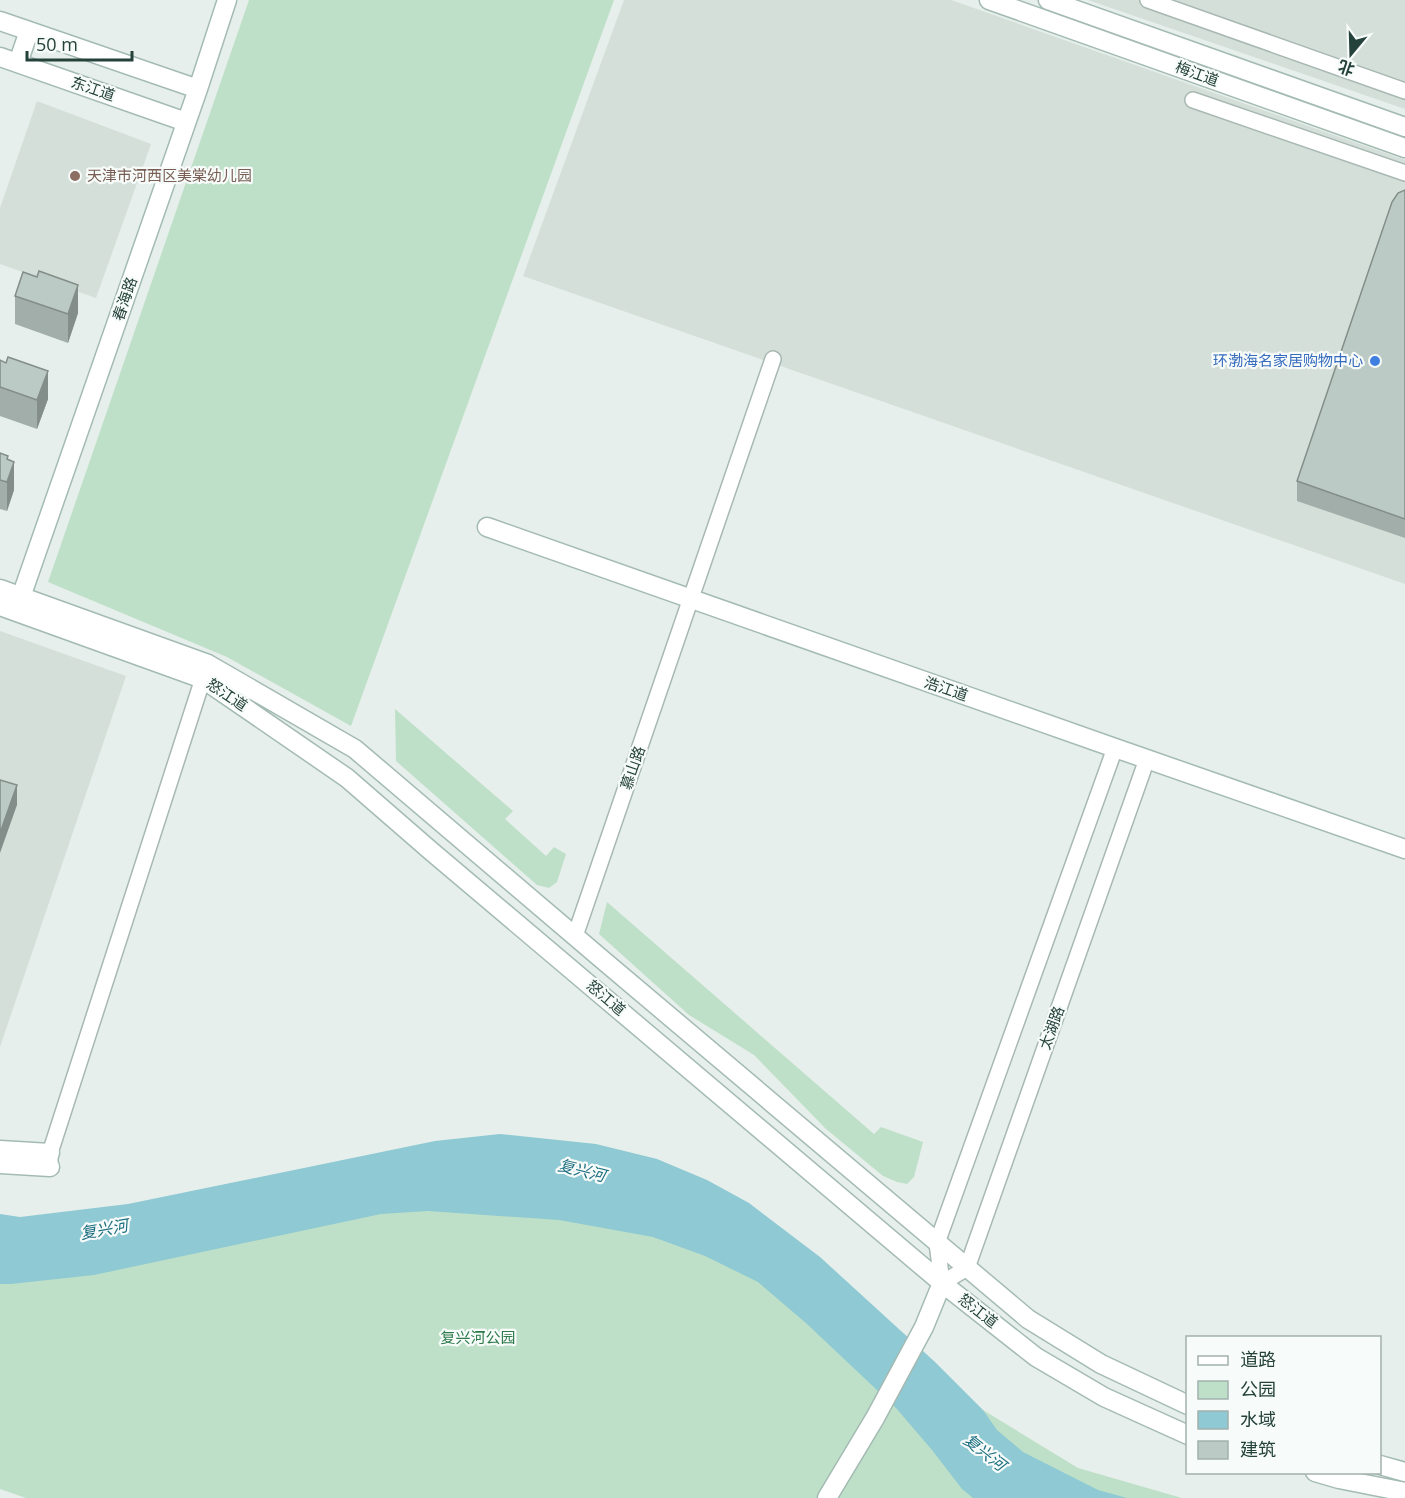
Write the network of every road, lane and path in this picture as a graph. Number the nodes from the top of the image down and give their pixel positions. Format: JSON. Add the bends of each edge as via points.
{"nodes":[{"id":1,"x":227,"y":0,"type":"edge"},
{"id":2,"x":989,"y":0,"type":"edge"},
{"id":3,"x":1048,"y":0,"type":"edge"},
{"id":4,"x":1148,"y":0,"type":"edge"},
{"id":5,"x":0,"y":21,"type":"edge"},
{"id":6,"x":29,"y":31,"type":"junction"},
{"id":7,"x":0,"y":57,"type":"edge"},
{"id":8,"x":18,"y":63,"type":"junction"},
{"id":9,"x":198,"y":89,"type":"junction"},
{"id":10,"x":1405,"y":90,"type":"edge"},
{"id":11,"x":1193,"y":100,"type":"dead end"},
{"id":12,"x":186,"y":122,"type":"junction"},
{"id":13,"x":1405,"y":127,"type":"edge"},
{"id":14,"x":1405,"y":148,"type":"edge"},
{"id":15,"x":1405,"y":173,"type":"edge"},
{"id":16,"x":773,"y":359,"type":"dead end"},
{"id":17,"x":487,"y":527,"type":"dead end"},
{"id":18,"x":0,"y":589,"type":"edge"},
{"id":19,"x":21,"y":597,"type":"junction"},
{"id":20,"x":691,"y":599,"type":"junction"},
{"id":21,"x":0,"y":606,"type":"edge"},
{"id":22,"x":205,"y":671,"type":"junction"},
{"id":23,"x":1115,"y":748,"type":"junction"},
{"id":24,"x":1147,"y":759,"type":"junction"},
{"id":25,"x":1405,"y":849,"type":"edge"},
{"id":26,"x":575,"y":936,"type":"junction"},
{"id":27,"x":0,"y":1150,"type":"edge"},
{"id":28,"x":50,"y":1160,"type":"junction"},
{"id":29,"x":0,"y":1164,"type":"edge"},
{"id":30,"x":937,"y":1243,"type":"junction"},
{"id":31,"x":967,"y":1268,"type":"junction"},
{"id":32,"x":942,"y":1283,"type":"junction"},
{"id":33,"x":1186,"y":1404,"type":"edge"},
{"id":34,"x":1186,"y":1434,"type":"edge"},
{"id":35,"x":1381,"y":1465,"type":"edge"},
{"id":36,"x":1405,"y":1472,"type":"edge"},
{"id":37,"x":1319,"y":1474,"type":"edge"},
{"id":38,"x":1405,"y":1492,"type":"edge"},
{"id":39,"x":827,"y":1498,"type":"edge"}],
"edges":[{"from":1,"to":9,"type":"street","name":"春海路"},
{"from":2,"to":14,"type":"street","name":"梅江道"},
{"from":3,"to":13,"type":"street","name":"梅江道"},
{"from":4,"to":10,"type":"street"},
{"from":5,"to":6,"type":"street"},
{"from":6,"to":8,"type":"street"},
{"from":6,"to":9,"type":"street"},
{"from":7,"to":8,"type":"street","name":"东江道"},
{"from":8,"to":12,"type":"street","name":"东江道"},
{"from":9,"to":12,"type":"street","name":"春海路"},
{"from":11,"to":15,"type":"street"},
{"from":12,"to":19,"type":"street","name":"春海路"},
{"from":16,"to":20,"type":"street","name":"慕山路"},
{"from":17,"to":20,"type":"street","name":"浩江道"},
{"from":18,"to":19,"type":"street","name":"怒江道"},
{"from":19,"to":22,"type":"street","name":"怒江道"},
{"from":20,"to":23,"type":"street","name":"浩江道"},
{"from":20,"to":26,"type":"street","name":"慕山路"},
{"from":21,"to":22,"type":"street","name":"怒江道"},
{"from":22,"to":26,"type":"street","name":"怒江道","via":[[356,749]]},
{"from":22,"to":28,"type":"street"},
{"from":22,"to":32,"type":"street","name":"怒江道","via":[[347,778]]},
{"from":23,"to":24,"type":"street","name":"浩江道"},
{"from":23,"to":30,"type":"street"},
{"from":24,"to":25,"type":"street","name":"浩江道"},
{"from":24,"to":31,"type":"street","name":"太湖路"},
{"from":26,"to":30,"type":"street","name":"怒江道"},
{"from":27,"to":28,"type":"street"},
{"from":28,"to":29,"type":"street"},
{"from":30,"to":31,"type":"street","name":"怒江道"},
{"from":30,"to":32,"type":"street"},
{"from":31,"to":32,"type":"street"},
{"from":31,"to":33,"type":"street","name":"怒江道","via":[[1028,1319],[1092,1359]]},
{"from":32,"to":34,"type":"street","name":"怒江道","via":[[1036,1357],[1104,1397]]},
{"from":32,"to":39,"type":"street","via":[[924,1327]]},
{"from":35,"to":36,"type":"street"},
{"from":37,"to":38,"type":"street"}]}
